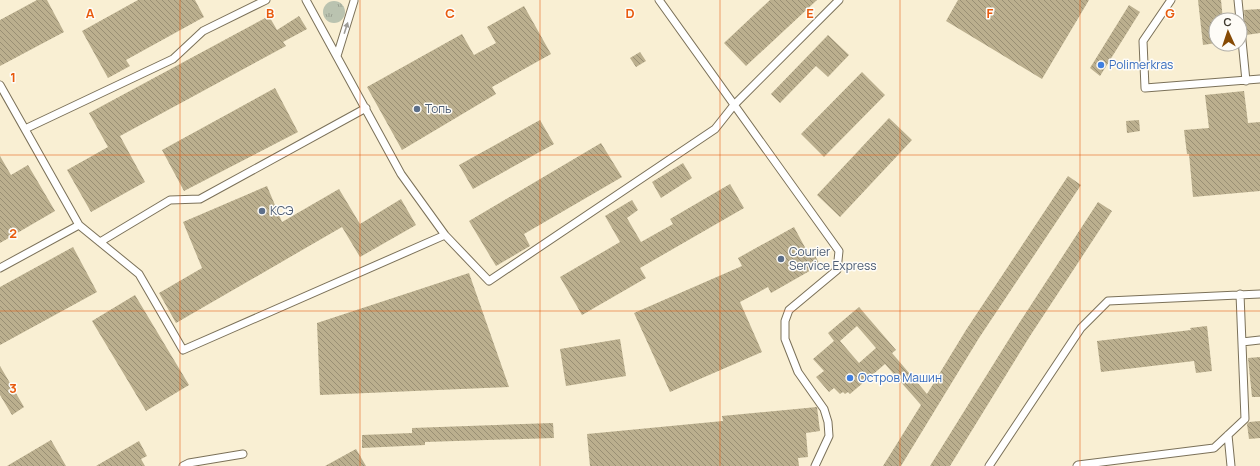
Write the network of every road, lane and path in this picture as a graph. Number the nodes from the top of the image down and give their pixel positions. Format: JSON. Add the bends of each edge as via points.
{"nodes":[{"id":1,"x":266,"y":0,"type":"edge"},
{"id":2,"x":306,"y":0,"type":"edge"},
{"id":3,"x":353,"y":0,"type":"edge"},
{"id":4,"x":659,"y":0,"type":"edge"},
{"id":5,"x":839,"y":0,"type":"edge"},
{"id":6,"x":1171,"y":0,"type":"edge"},
{"id":7,"x":1238,"y":0,"type":"edge"},
{"id":8,"x":1239,"y":12,"type":"edge"},
{"id":9,"x":1243,"y":52,"type":"edge"},
{"id":10,"x":337,"y":56,"type":"junction"},
{"id":11,"x":1260,"y":79,"type":"edge"},
{"id":12,"x":1246,"y":81,"type":"junction"},
{"id":13,"x":0,"y":85,"type":"edge"},
{"id":14,"x":734,"y":105,"type":"junction"},
{"id":15,"x":366,"y":108,"type":"junction"},
{"id":16,"x":25,"y":129,"type":"junction"},
{"id":17,"x":79,"y":225,"type":"junction"},
{"id":18,"x":445,"y":235,"type":"junction"},
{"id":19,"x":100,"y":242,"type":"junction"},
{"id":20,"x":0,"y":268,"type":"edge"},
{"id":21,"x":1240,"y":294,"type":"junction"},
{"id":22,"x":1260,"y":294,"type":"edge"},
{"id":23,"x":1260,"y":340,"type":"edge"},
{"id":24,"x":1242,"y":342,"type":"junction"},
{"id":25,"x":1228,"y":435,"type":"junction"},
{"id":26,"x":243,"y":454,"type":"dead end"},
{"id":27,"x":183,"y":466,"type":"edge"},
{"id":28,"x":815,"y":466,"type":"edge"},
{"id":29,"x":989,"y":466,"type":"edge"},
{"id":30,"x":1077,"y":466,"type":"edge"},
{"id":31,"x":1231,"y":466,"type":"edge"}],
"edges":[{"from":1,"to":16,"type":"lane","via":[[203,31],[173,59]]},
{"from":2,"to":10,"type":"lane"},
{"from":10,"to":3,"type":"lane","one_way":true},
{"from":4,"to":14,"type":"lane"},
{"from":5,"to":14,"type":"lane"},
{"from":6,"to":12,"type":"lane","via":[[1143,41],[1145,88]]},
{"from":7,"to":8,"type":"lane"},
{"from":9,"to":12,"type":"lane"},
{"from":10,"to":15,"type":"lane"},
{"from":11,"to":12,"type":"lane"},
{"from":13,"to":16,"type":"lane"},
{"from":14,"to":18,"type":"lane","via":[[715,129],[489,281]]},
{"from":14,"to":28,"type":"lane","via":[[839,251],[837,270],[789,310],[785,321],[785,339],[798,372],[824,409],[828,422],[829,436]]},
{"from":15,"to":18,"type":"lane","via":[[401,174]]},
{"from":15,"to":19,"type":"lane","via":[[200,200],[170,200]]},
{"from":16,"to":17,"type":"lane"},
{"from":17,"to":19,"type":"lane"},
{"from":17,"to":20,"type":"lane"},
{"from":18,"to":19,"type":"lane","via":[[183,350],[139,274]]},
{"from":21,"to":22,"type":"lane"},
{"from":21,"to":24,"type":"lane"},
{"from":21,"to":29,"type":"lane","via":[[1108,301],[1081,328]]},
{"from":23,"to":24,"type":"lane"},
{"from":24,"to":25,"type":"lane","via":[[1245,419]]},
{"from":25,"to":30,"type":"lane","via":[[1214,448]]},
{"from":25,"to":31,"type":"lane"},
{"from":26,"to":27,"type":"lane"}]}
